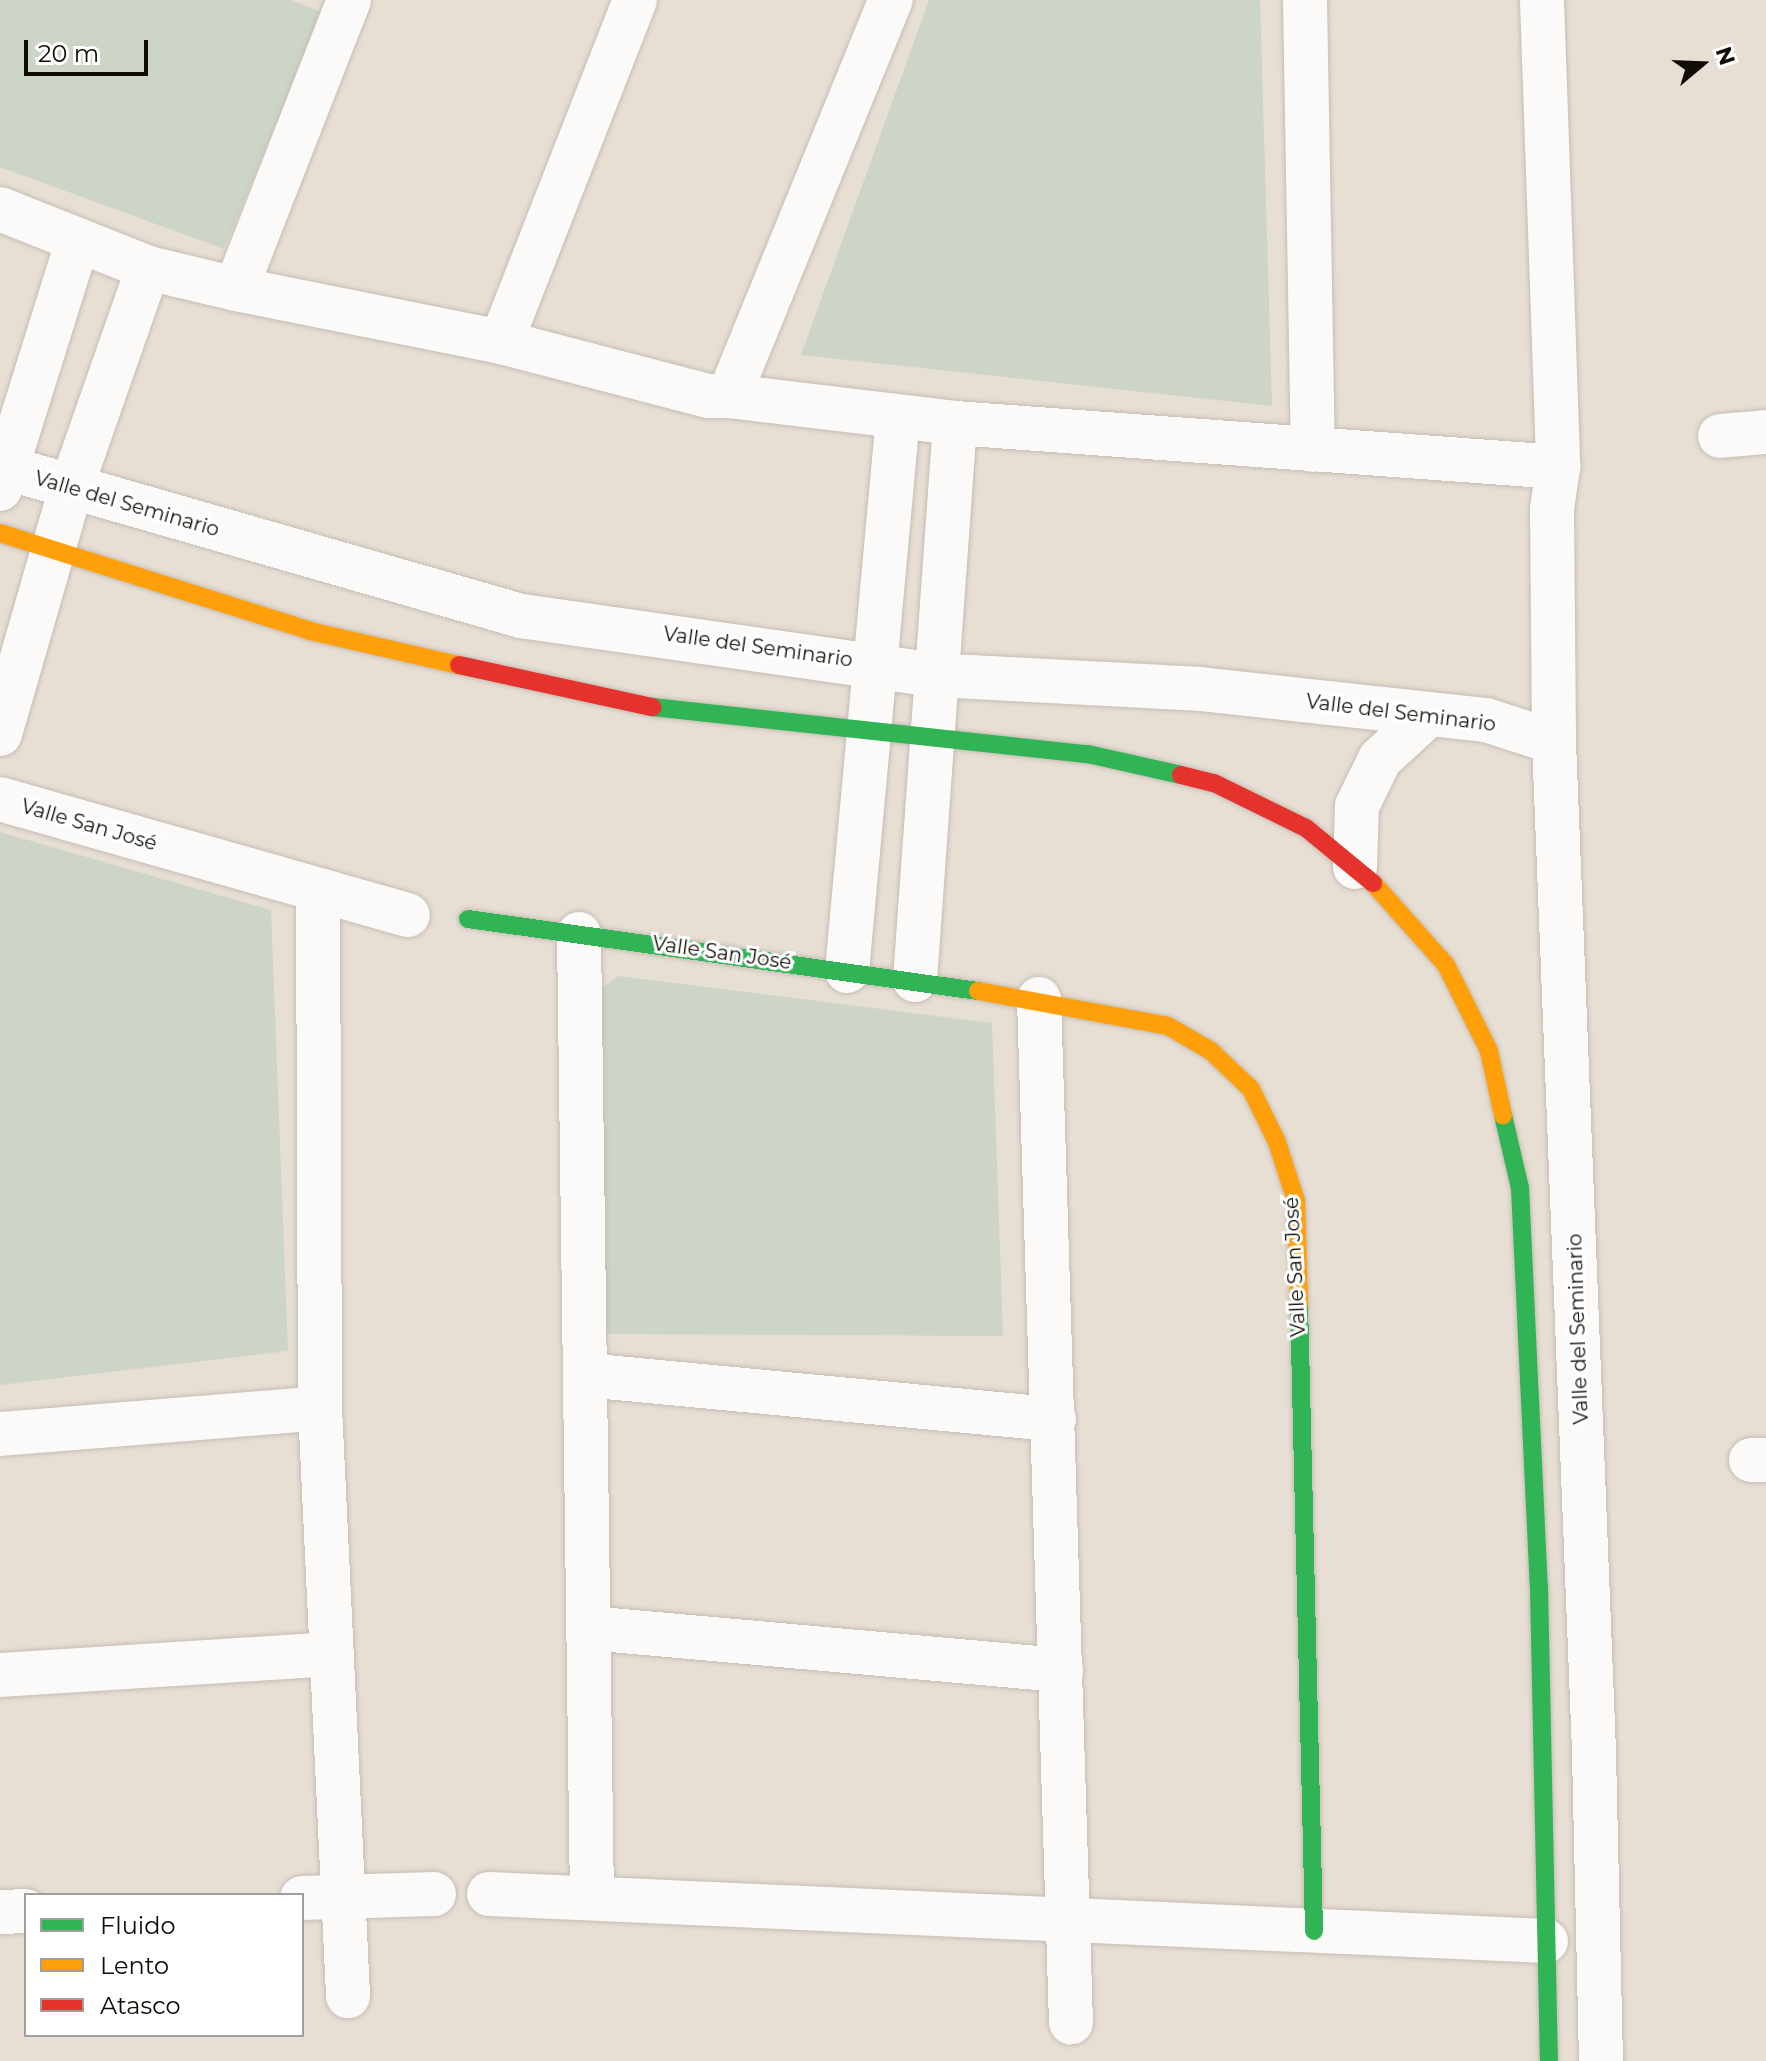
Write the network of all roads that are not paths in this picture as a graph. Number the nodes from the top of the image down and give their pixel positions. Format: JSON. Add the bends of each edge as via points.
{"nodes":[{"id":1,"x":635,"y":0,"type":"edge"},
{"id":2,"x":891,"y":0,"type":"edge"},
{"id":3,"x":1305,"y":0,"type":"edge"},
{"id":4,"x":1542,"y":0,"type":"edge"},
{"id":5,"x":340,"y":3,"type":"edge"},
{"id":6,"x":0,"y":209,"type":"edge"},
{"id":7,"x":78,"y":240,"type":"junction"},
{"id":8,"x":148,"y":268,"type":"junction"},
{"id":9,"x":236,"y":289,"type":"junction"},
{"id":10,"x":501,"y":342,"type":"junction"},
{"id":11,"x":729,"y":396,"type":"junction"},
{"id":12,"x":898,"y":417,"type":"junction"},
{"id":13,"x":955,"y":423,"type":"junction"},
{"id":14,"x":1766,"y":432,"type":"edge"},
{"id":15,"x":1720,"y":436,"type":"dead end"},
{"id":16,"x":1313,"y":450,"type":"junction"},
{"id":17,"x":1558,"y":467,"type":"junction"},
{"id":18,"x":2,"y":475,"type":"edge"},
{"id":19,"x":71,"y":488,"type":"junction"},
{"id":20,"x":0,"y":533,"type":"edge"},
{"id":21,"x":53,"y":550,"type":"junction"},
{"id":22,"x":876,"y":663,"type":"junction"},
{"id":23,"x":934,"y":675,"type":"junction"},
{"id":24,"x":1427,"y":716,"type":"junction"},
{"id":25,"x":868,"y":731,"type":"junction"},
{"id":26,"x":0,"y":734,"type":"edge"},
{"id":27,"x":930,"y":737,"type":"junction"},
{"id":28,"x":1554,"y":742,"type":"junction"},
{"id":29,"x":0,"y":799,"type":"edge"},
{"id":30,"x":1355,"y":867,"type":"junction"},
{"id":31,"x":318,"y":891,"type":"junction"},
{"id":32,"x":408,"y":915,"type":"dead end"},
{"id":33,"x":468,"y":919,"type":"dead end"},
{"id":34,"x":579,"y":934,"type":"junction"},
{"id":35,"x":847,"y":971,"type":"junction"},
{"id":36,"x":915,"y":980,"type":"junction"},
{"id":37,"x":1039,"y":999,"type":"junction"},
{"id":38,"x":585,"y":1375,"type":"junction"},
{"id":39,"x":320,"y":1408,"type":"junction"},
{"id":40,"x":1054,"y":1419,"type":"junction"},
{"id":41,"x":0,"y":1434,"type":"edge"},
{"id":42,"x":589,"y":1628,"type":"junction"},
{"id":43,"x":331,"y":1654,"type":"junction"},
{"id":44,"x":1061,"y":1670,"type":"junction"},
{"id":45,"x":0,"y":1675,"type":"edge"},
{"id":46,"x":1594,"y":1753,"type":"junction"},
{"id":47,"x":1542,"y":1755,"type":"junction"},
{"id":48,"x":434,"y":1894,"type":"dead end"},
{"id":49,"x":489,"y":1894,"type":"dead end"},
{"id":50,"x":321,"y":1897,"type":"edge"},
{"id":51,"x":592,"y":1898,"type":"junction"},
{"id":52,"x":24,"y":1911,"type":"edge"},
{"id":53,"x":0,"y":1912,"type":"edge"},
{"id":54,"x":1069,"y":1920,"type":"junction"},
{"id":55,"x":1314,"y":1931,"type":"junction"},
{"id":56,"x":1546,"y":1941,"type":"junction"},
{"id":57,"x":348,"y":1996,"type":"dead end"},
{"id":58,"x":1071,"y":2022,"type":"dead end"},
{"id":59,"x":1549,"y":2061,"type":"edge"},
{"id":60,"x":1601,"y":2061,"type":"edge"}],
"edges":[{"from":1,"to":10,"type":"street"},
{"from":2,"to":11,"type":"street"},
{"from":3,"to":16,"type":"street"},
{"from":4,"to":17,"type":"street"},
{"from":5,"to":9,"type":"street"},
{"from":6,"to":7,"type":"street"},
{"from":7,"to":8,"type":"street"},
{"from":7,"to":18,"type":"street"},
{"from":8,"to":9,"type":"street"},
{"from":8,"to":19,"type":"street"},
{"from":9,"to":10,"type":"street"},
{"from":10,"to":11,"type":"street","via":[[708,396]]},
{"from":11,"to":12,"type":"street"},
{"from":12,"to":13,"type":"street"},
{"from":12,"to":22,"type":"street"},
{"from":13,"to":16,"type":"street"},
{"from":13,"to":23,"type":"street"},
{"from":14,"to":15,"type":"street"},
{"from":16,"to":17,"type":"street"},
{"from":17,"to":28,"type":"street","via":[[1552,509]]},
{"from":18,"to":19,"type":"street","name":"Valle del Seminario"},
{"from":19,"to":21,"type":"street"},
{"from":19,"to":22,"type":"street","name":"Valle del Seminario","via":[[521,616]]},
{"from":20,"to":21,"type":"street"},
{"from":21,"to":25,"type":"street","via":[[310,631],[627,704]]},
{"from":21,"to":26,"type":"street"},
{"from":22,"to":23,"type":"street","name":"Valle del Seminario"},
{"from":22,"to":25,"type":"street"},
{"from":23,"to":24,"type":"street","name":"Valle del Seminario","via":[[1200,689]]},
{"from":23,"to":27,"type":"street"},
{"from":24,"to":28,"type":"street","name":"Valle del Seminario","via":[[1486,720]]},
{"from":24,"to":30,"type":"street","via":[[1380,759],[1357,806]]},
{"from":25,"to":27,"type":"street"},
{"from":25,"to":35,"type":"street"},
{"from":27,"to":30,"type":"street","via":[[1088,754],[1214,783],[1306,828]]},
{"from":27,"to":36,"type":"street"},
{"from":28,"to":46,"type":"street","name":"Valle del Seminario"},
{"from":29,"to":31,"type":"street","name":"Valle San José"},
{"from":30,"to":47,"type":"street","via":[[1391,898],[1446,965],[1489,1051],[1520,1188]]},
{"from":31,"to":32,"type":"street","name":"Valle San José"},
{"from":31,"to":39,"type":"street"},
{"from":33,"to":34,"type":"street","name":"Valle San José"},
{"from":34,"to":35,"type":"street","name":"Valle San José"},
{"from":34,"to":38,"type":"street"},
{"from":35,"to":36,"type":"street","name":"Valle San José"},
{"from":36,"to":37,"type":"street","name":"Valle San José"},
{"from":37,"to":40,"type":"street"},
{"from":37,"to":55,"type":"street","name":"Valle San José","via":[[1168,1026],[1211,1051],[1251,1089],[1277,1142],[1296,1201]]},
{"from":38,"to":40,"type":"street"},
{"from":38,"to":42,"type":"street"},
{"from":39,"to":41,"type":"street"},
{"from":39,"to":43,"type":"street"},
{"from":40,"to":44,"type":"street"},
{"from":42,"to":44,"type":"street"},
{"from":42,"to":51,"type":"street"},
{"from":43,"to":45,"type":"street"},
{"from":43,"to":50,"type":"street"},
{"from":44,"to":54,"type":"street"},
{"from":46,"to":47,"type":"street"},
{"from":46,"to":60,"type":"street","name":"Valle del Seminario"},
{"from":47,"to":56,"type":"street"},
{"from":48,"to":50,"type":"street"},
{"from":49,"to":51,"type":"street"},
{"from":50,"to":57,"type":"street"},
{"from":51,"to":54,"type":"street"},
{"from":52,"to":53,"type":"street"},
{"from":54,"to":55,"type":"street"},
{"from":54,"to":58,"type":"street"},
{"from":55,"to":56,"type":"street"},
{"from":56,"to":59,"type":"street"}]}
